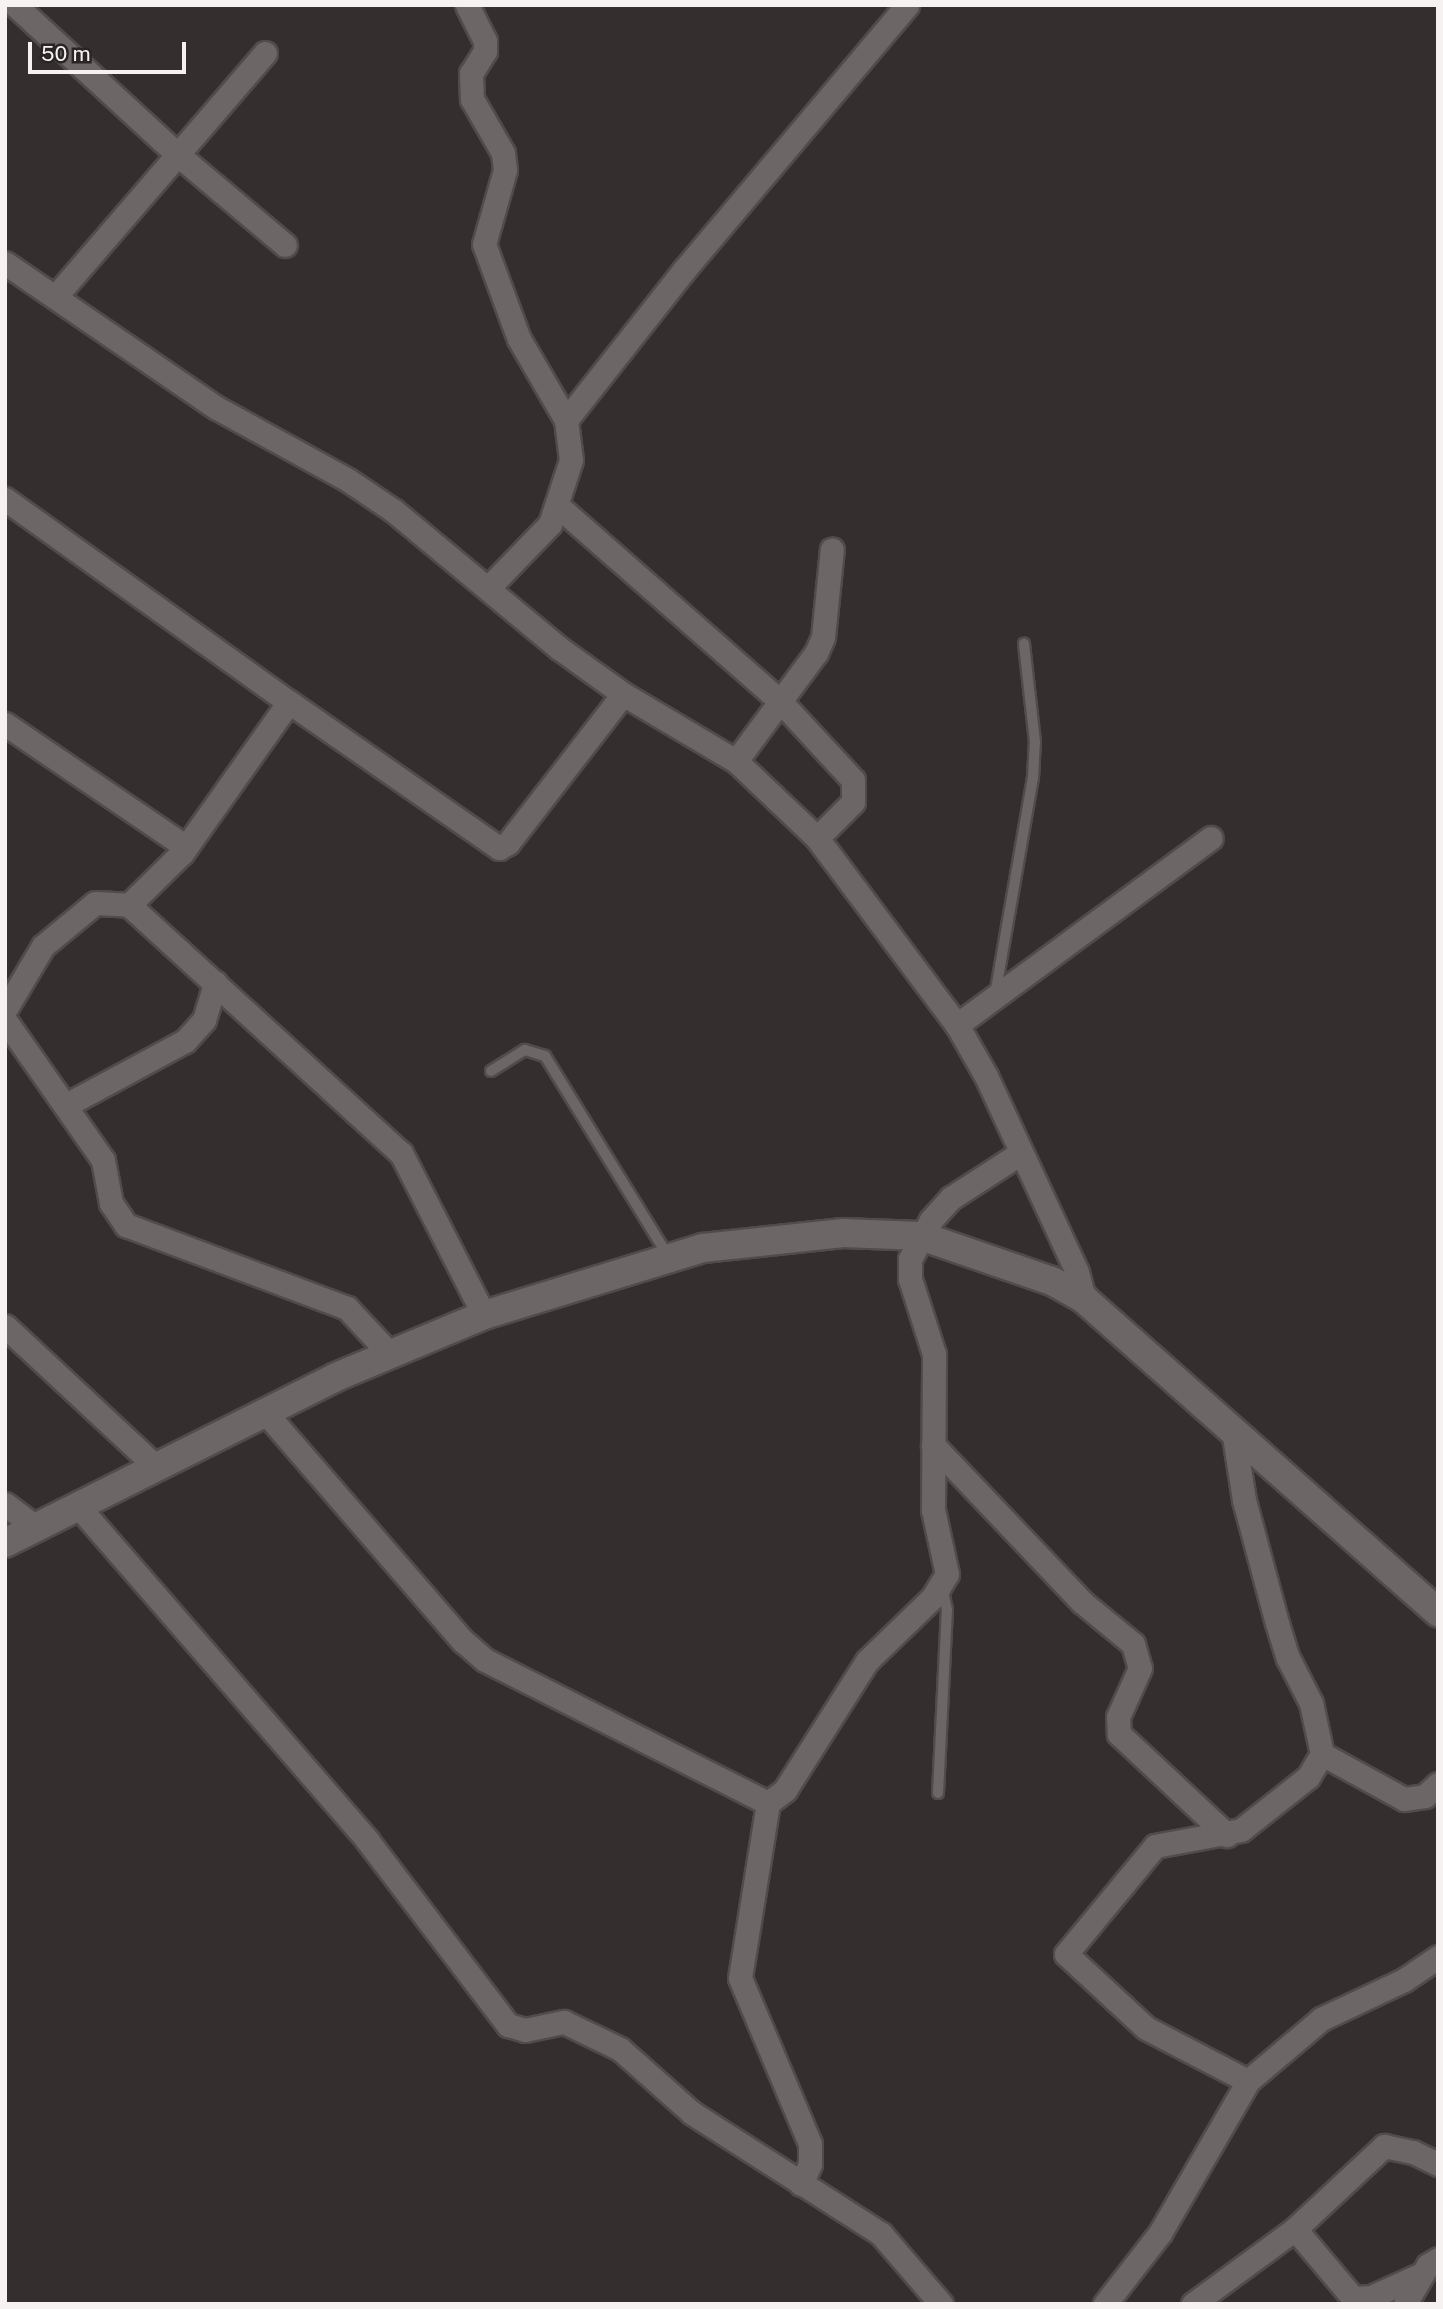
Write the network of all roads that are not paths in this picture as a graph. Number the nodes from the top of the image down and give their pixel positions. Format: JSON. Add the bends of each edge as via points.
{"nodes":[{"id":1,"x":15,"y":5,"type":"edge"},
{"id":2,"x":467,"y":5,"type":"edge"},
{"id":3,"x":907,"y":5,"type":"edge"},
{"id":4,"x":265,"y":53,"type":"dead end"},
{"id":5,"x":177,"y":154,"type":"junction"},
{"id":6,"x":285,"y":245,"type":"dead end"},
{"id":7,"x":5,"y":263,"type":"edge"},
{"id":8,"x":55,"y":297,"type":"junction"},
{"id":9,"x":566,"y":420,"type":"junction"},
{"id":10,"x":5,"y":499,"type":"edge"},
{"id":11,"x":559,"y":507,"type":"junction"},
{"id":12,"x":832,"y":550,"type":"dead end"},
{"id":13,"x":489,"y":587,"type":"junction"},
{"id":14,"x":1024,"y":644,"type":"dead end"},
{"id":15,"x":623,"y":694,"type":"junction"},
{"id":16,"x":289,"y":702,"type":"junction"},
{"id":17,"x":781,"y":702,"type":"junction"},
{"id":18,"x":5,"y":724,"type":"edge"},
{"id":19,"x":736,"y":761,"type":"junction"},
{"id":20,"x":817,"y":838,"type":"junction"},
{"id":21,"x":1211,"y":838,"type":"dead end"},
{"id":22,"x":186,"y":847,"type":"junction"},
{"id":23,"x":129,"y":905,"type":"junction"},
{"id":24,"x":215,"y":983,"type":"junction"},
{"id":25,"x":995,"y":997,"type":"junction"},
{"id":26,"x":5,"y":1010,"type":"edge"},
{"id":27,"x":5,"y":1020,"type":"edge"},
{"id":28,"x":957,"y":1025,"type":"junction"},
{"id":29,"x":491,"y":1071,"type":"dead end"},
{"id":30,"x":68,"y":1104,"type":"junction"},
{"id":31,"x":1019,"y":1154,"type":"junction"},
{"id":32,"x":921,"y":1236,"type":"junction"},
{"id":33,"x":668,"y":1256,"type":"junction"},
{"id":34,"x":1084,"y":1299,"type":"junction"},
{"id":35,"x":484,"y":1315,"type":"junction"},
{"id":36,"x":5,"y":1326,"type":"edge"},
{"id":37,"x":390,"y":1354,"type":"junction"},
{"id":38,"x":265,"y":1412,"type":"junction"},
{"id":39,"x":1234,"y":1436,"type":"junction"},
{"id":40,"x":933,"y":1445,"type":"junction"},
{"id":41,"x":156,"y":1467,"type":"junction"},
{"id":42,"x":5,"y":1504,"type":"edge"},
{"id":43,"x":78,"y":1506,"type":"junction"},
{"id":44,"x":36,"y":1527,"type":"junction"},
{"id":45,"x":5,"y":1544,"type":"edge"},
{"id":46,"x":942,"y":1587,"type":"junction"},
{"id":47,"x":1438,"y":1612,"type":"edge"},
{"id":48,"x":1322,"y":1754,"type":"junction"},
{"id":49,"x":1438,"y":1784,"type":"edge"},
{"id":50,"x":938,"y":1793,"type":"dead end"},
{"id":51,"x":768,"y":1803,"type":"junction"},
{"id":52,"x":1227,"y":1835,"type":"junction"},
{"id":53,"x":1438,"y":1957,"type":"edge"},
{"id":54,"x":1248,"y":2081,"type":"junction"},
{"id":55,"x":1438,"y":2164,"type":"edge"},
{"id":56,"x":801,"y":2183,"type":"junction"},
{"id":57,"x":1295,"y":2229,"type":"junction"},
{"id":58,"x":1430,"y":2267,"type":"edge"},
{"id":59,"x":941,"y":2304,"type":"edge"},
{"id":60,"x":1105,"y":2304,"type":"edge"},
{"id":61,"x":1193,"y":2304,"type":"edge"},
{"id":62,"x":1405,"y":2304,"type":"edge"}],
"edges":[{"from":1,"to":5,"type":"street"},
{"from":2,"to":9,"type":"street","via":[[485,41],[485,51],[471,73],[472,99],[503,153],[505,170],[484,244],[519,339]]},
{"from":3,"to":9,"type":"street","via":[[684,270]]},
{"from":4,"to":5,"type":"street"},
{"from":5,"to":6,"type":"street"},
{"from":5,"to":8,"type":"street"},
{"from":7,"to":8,"type":"street"},
{"from":8,"to":13,"type":"street","via":[[217,408],[359,488]]},
{"from":9,"to":11,"type":"street","via":[[571,460]]},
{"from":10,"to":16,"type":"street"},
{"from":11,"to":13,"type":"street","via":[[550,524]]},
{"from":11,"to":17,"type":"street"},
{"from":12,"to":17,"type":"street","via":[[822,637],[806,670]]},
{"from":13,"to":15,"type":"street","via":[[559,648]]},
{"from":14,"to":25,"type":"lane","via":[[1034,766]]},
{"from":15,"to":16,"type":"street","via":[[508,843],[499,848]]},
{"from":15,"to":19,"type":"street"},
{"from":16,"to":22,"type":"street"},
{"from":17,"to":19,"type":"street"},
{"from":17,"to":20,"type":"street","via":[[853,780],[856,791],[853,802]]},
{"from":18,"to":22,"type":"street"},
{"from":19,"to":20,"type":"street"},
{"from":20,"to":28,"type":"street"},
{"from":21,"to":25,"type":"street"},
{"from":22,"to":23,"type":"street"},
{"from":23,"to":24,"type":"street"},
{"from":23,"to":26,"type":"street","via":[[94,902],[43,946]]},
{"from":24,"to":30,"type":"street","via":[[204,1020],[184,1041]]},
{"from":24,"to":35,"type":"street","via":[[401,1153]]},
{"from":25,"to":28,"type":"street"},
{"from":27,"to":30,"type":"street"},
{"from":28,"to":31,"type":"street","via":[[986,1076]]},
{"from":29,"to":33,"type":"lane","via":[[525,1050],[545,1056]]},
{"from":30,"to":37,"type":"street","via":[[103,1160],[111,1203],[126,1225],[347,1308]]},
{"from":31,"to":32,"type":"street","via":[[951,1198]]},
{"from":31,"to":34,"type":"street","via":[[1077,1272]]},
{"from":32,"to":33,"type":"street","via":[[843,1233]]},
{"from":32,"to":34,"type":"street","via":[[1052,1281]]},
{"from":32,"to":40,"type":"street","via":[[910,1259],[911,1279],[934,1354]]},
{"from":33,"to":35,"type":"street"},
{"from":34,"to":39,"type":"street"},
{"from":35,"to":37,"type":"street"},
{"from":36,"to":41,"type":"street"},
{"from":37,"to":38,"type":"street"},
{"from":38,"to":41,"type":"street"},
{"from":38,"to":51,"type":"street","via":[[472,1650]]},
{"from":39,"to":47,"type":"street"},
{"from":39,"to":48,"type":"street","via":[[1244,1500],[1277,1623],[1288,1658],[1311,1703]]},
{"from":40,"to":46,"type":"street","via":[[933,1510],[947,1564]]},
{"from":40,"to":52,"type":"street","via":[[1082,1602],[1133,1644],[1140,1668],[1118,1717],[1119,1734]]},
{"from":41,"to":43,"type":"street"},
{"from":42,"to":44,"type":"street"},
{"from":43,"to":44,"type":"street"},
{"from":43,"to":56,"type":"street","via":[[367,1840],[508,2025],[525,2030],[564,2022],[597,2036],[648,2070],[692,2113]]},
{"from":44,"to":45,"type":"street"},
{"from":46,"to":50,"type":"lane","via":[[947,1610]]},
{"from":46,"to":51,"type":"street","via":[[867,1661],[785,1790]]},
{"from":48,"to":49,"type":"street","via":[[1404,1799],[1425,1796]]},
{"from":48,"to":52,"type":"street","via":[[1308,1777],[1241,1830]]},
{"from":51,"to":56,"type":"street","via":[[740,1978],[810,2144],[810,2164]]},
{"from":52,"to":54,"type":"street","via":[[1155,1846],[1066,1954],[1146,2028]]},
{"from":53,"to":54,"type":"street","via":[[1404,1980],[1321,2019]]},
{"from":54,"to":60,"type":"street","via":[[1160,2233]]},
{"from":55,"to":57,"type":"street","via":[[1384,2146]]},
{"from":56,"to":59,"type":"street","via":[[881,2234]]},
{"from":57,"to":58,"type":"street","via":[[1353,2298],[1371,2297]]},
{"from":57,"to":61,"type":"street"},
{"from":58,"to":62,"type":"street"}]}
